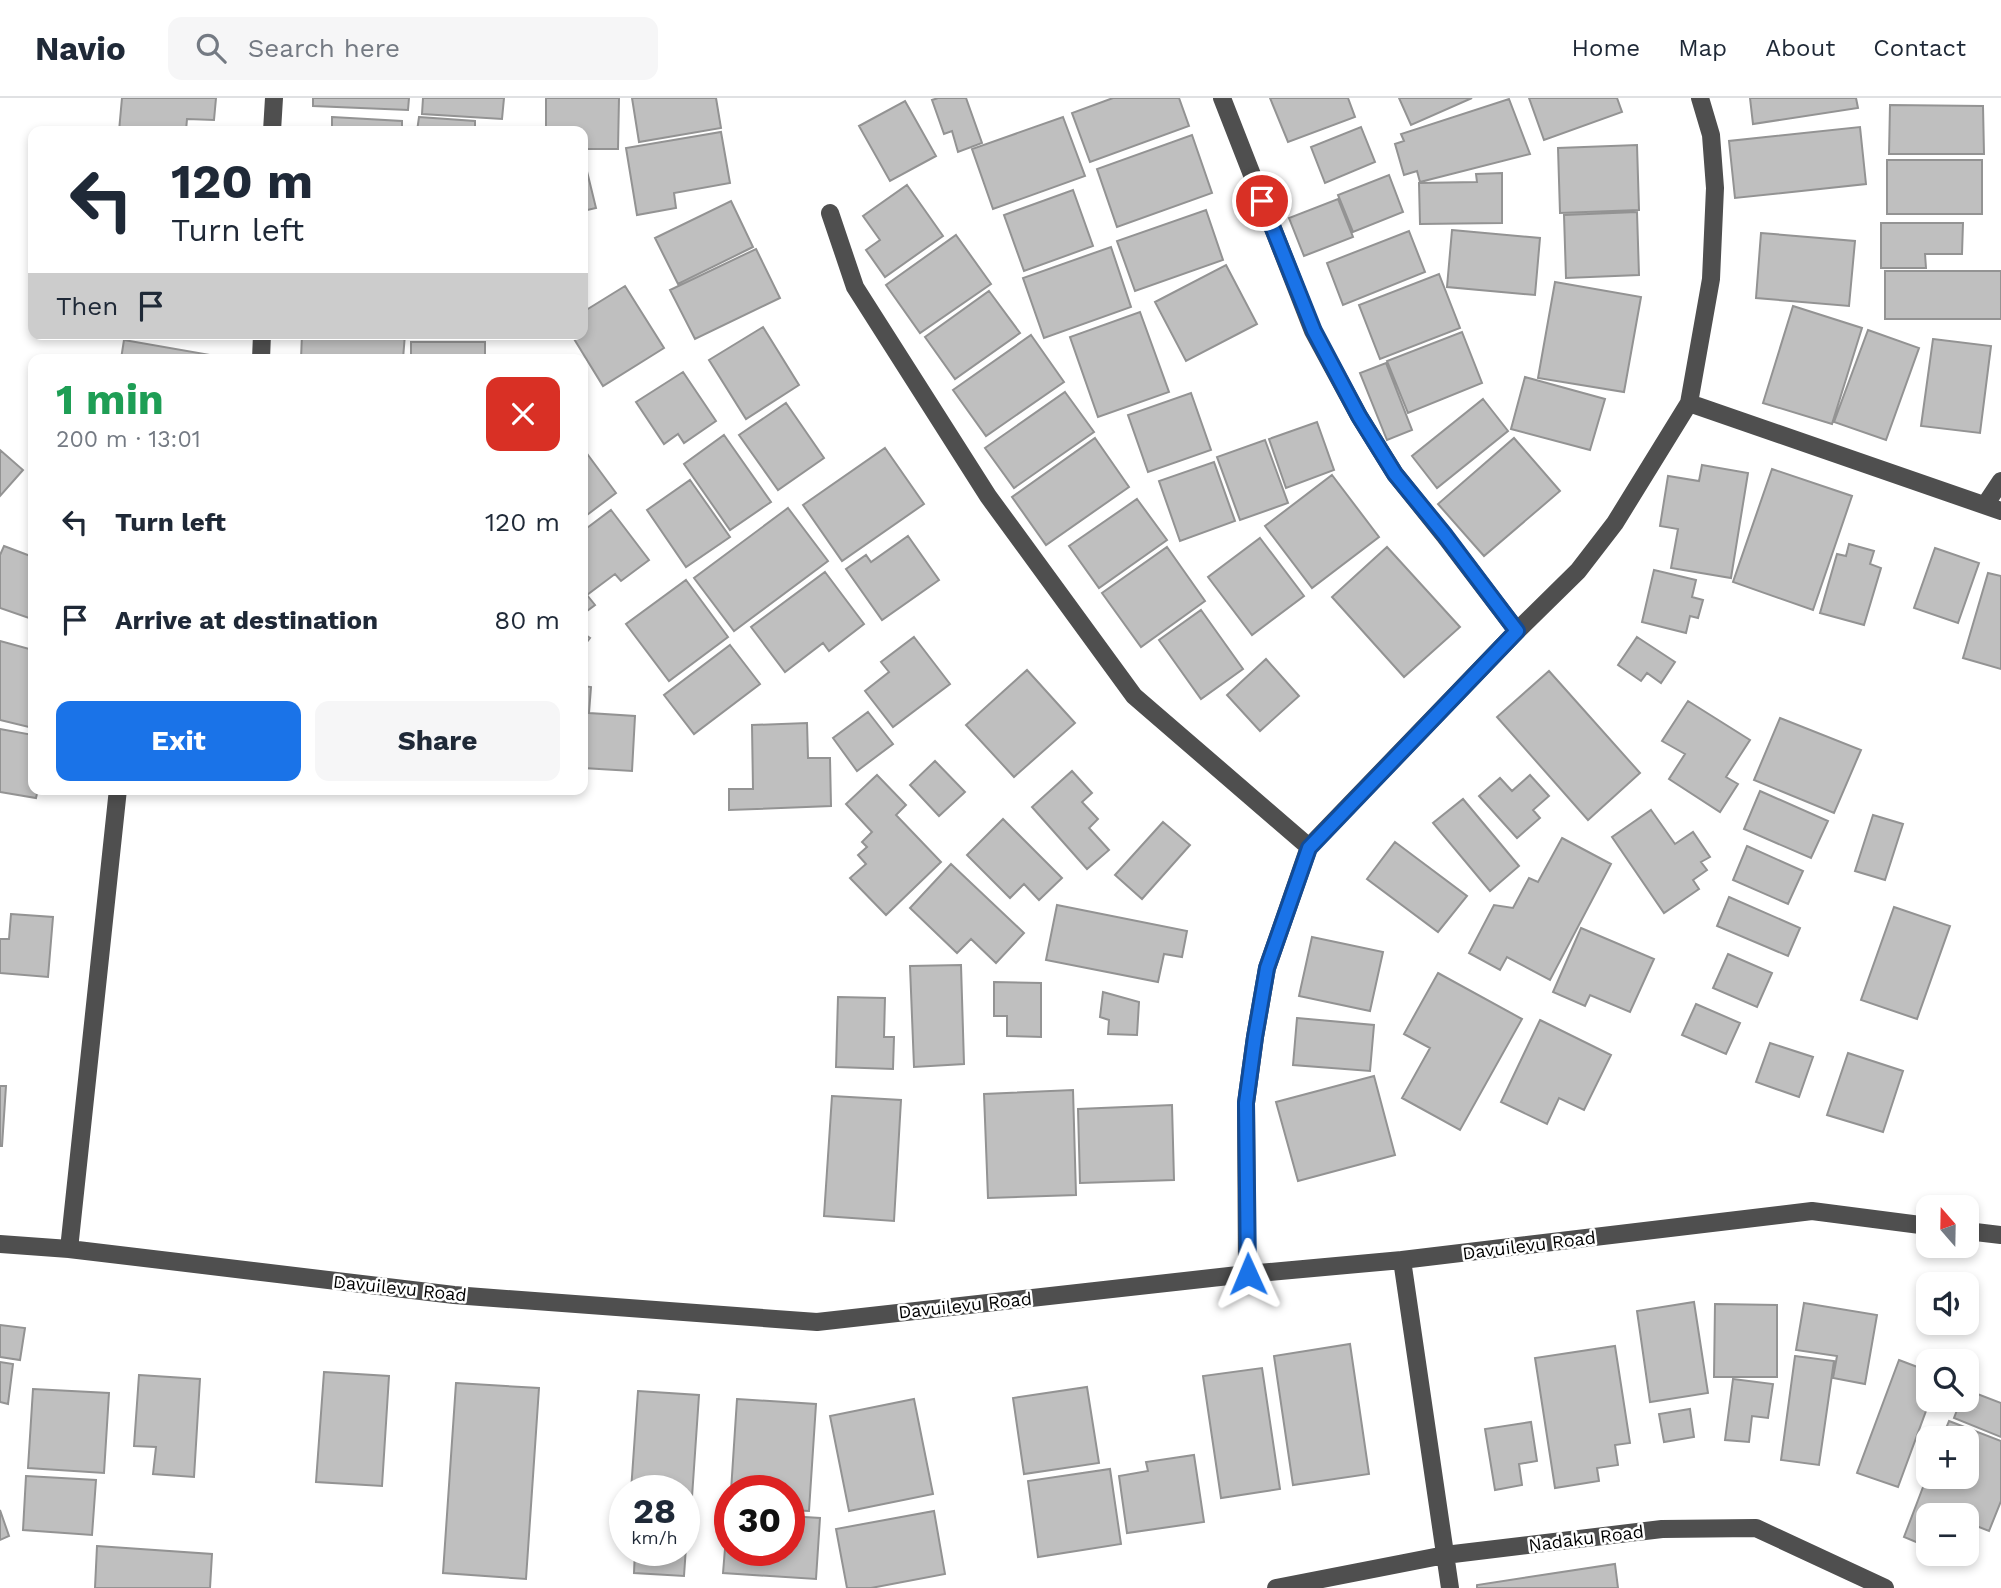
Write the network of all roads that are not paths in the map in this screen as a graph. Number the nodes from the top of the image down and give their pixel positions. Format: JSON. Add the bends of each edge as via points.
{"nodes":[{"id":1,"x":274,"y":98,"type":"edge"},
{"id":2,"x":1222,"y":98,"type":"edge"},
{"id":3,"x":1700,"y":98,"type":"edge"},
{"id":4,"x":272,"y":126,"type":"edge"},
{"id":5,"x":830,"y":213,"type":"dead end"},
{"id":6,"x":1689,"y":403,"type":"junction"},
{"id":7,"x":2001,"y":481,"type":"edge"},
{"id":8,"x":1993,"y":508,"type":"edge"},
{"id":9,"x":1517,"y":631,"type":"junction"},
{"id":10,"x":117,"y":795,"type":"edge"},
{"id":11,"x":1309,"y":848,"type":"junction"},
{"id":12,"x":1916,"y":1224,"type":"edge"},
{"id":13,"x":1979,"y":1232,"type":"edge"},
{"id":14,"x":2001,"y":1235,"type":"edge"},
{"id":15,"x":0,"y":1244,"type":"edge"},
{"id":16,"x":69,"y":1249,"type":"junction"},
{"id":17,"x":1402,"y":1260,"type":"junction"},
{"id":18,"x":1248,"y":1274,"type":"junction"},
{"id":19,"x":1445,"y":1555,"type":"junction"},
{"id":20,"x":1276,"y":1588,"type":"edge"},
{"id":21,"x":1450,"y":1588,"type":"edge"},
{"id":22,"x":1885,"y":1588,"type":"edge"}],
"edges":[{"from":1,"to":4,"type":"street"},
{"from":2,"to":9,"type":"street","via":[[1314,331],[1359,416],[1395,474]]},
{"from":3,"to":6,"type":"street","via":[[1711,135],[1715,188],[1711,279]]},
{"from":5,"to":11,"type":"street","via":[[862,299],[988,496],[1133,696]]},
{"from":6,"to":8,"type":"street"},
{"from":6,"to":9,"type":"street","via":[[1615,523],[1578,571]]},
{"from":7,"to":8,"type":"street"},
{"from":9,"to":11,"type":"street"},
{"from":10,"to":16,"type":"street"},
{"from":11,"to":18,"type":"street","via":[[1267,968],[1253,1050],[1246,1103]]},
{"from":12,"to":17,"type":"street","name":"Davuilevu Road","via":[[1812,1211]]},
{"from":13,"to":14,"type":"street"},
{"from":15,"to":16,"type":"street","name":"Davuilevu Road"},
{"from":16,"to":18,"type":"street","name":"Davuilevu Road","via":[[454,1295],[817,1322]]},
{"from":17,"to":18,"type":"street","name":"Davuilevu Road"},
{"from":17,"to":19,"type":"street"},
{"from":19,"to":20,"type":"street","name":"Nadaku Road"},
{"from":19,"to":21,"type":"street"},
{"from":19,"to":22,"type":"street","name":"Nadaku Road","via":[[1662,1529],[1756,1528]]}]}
